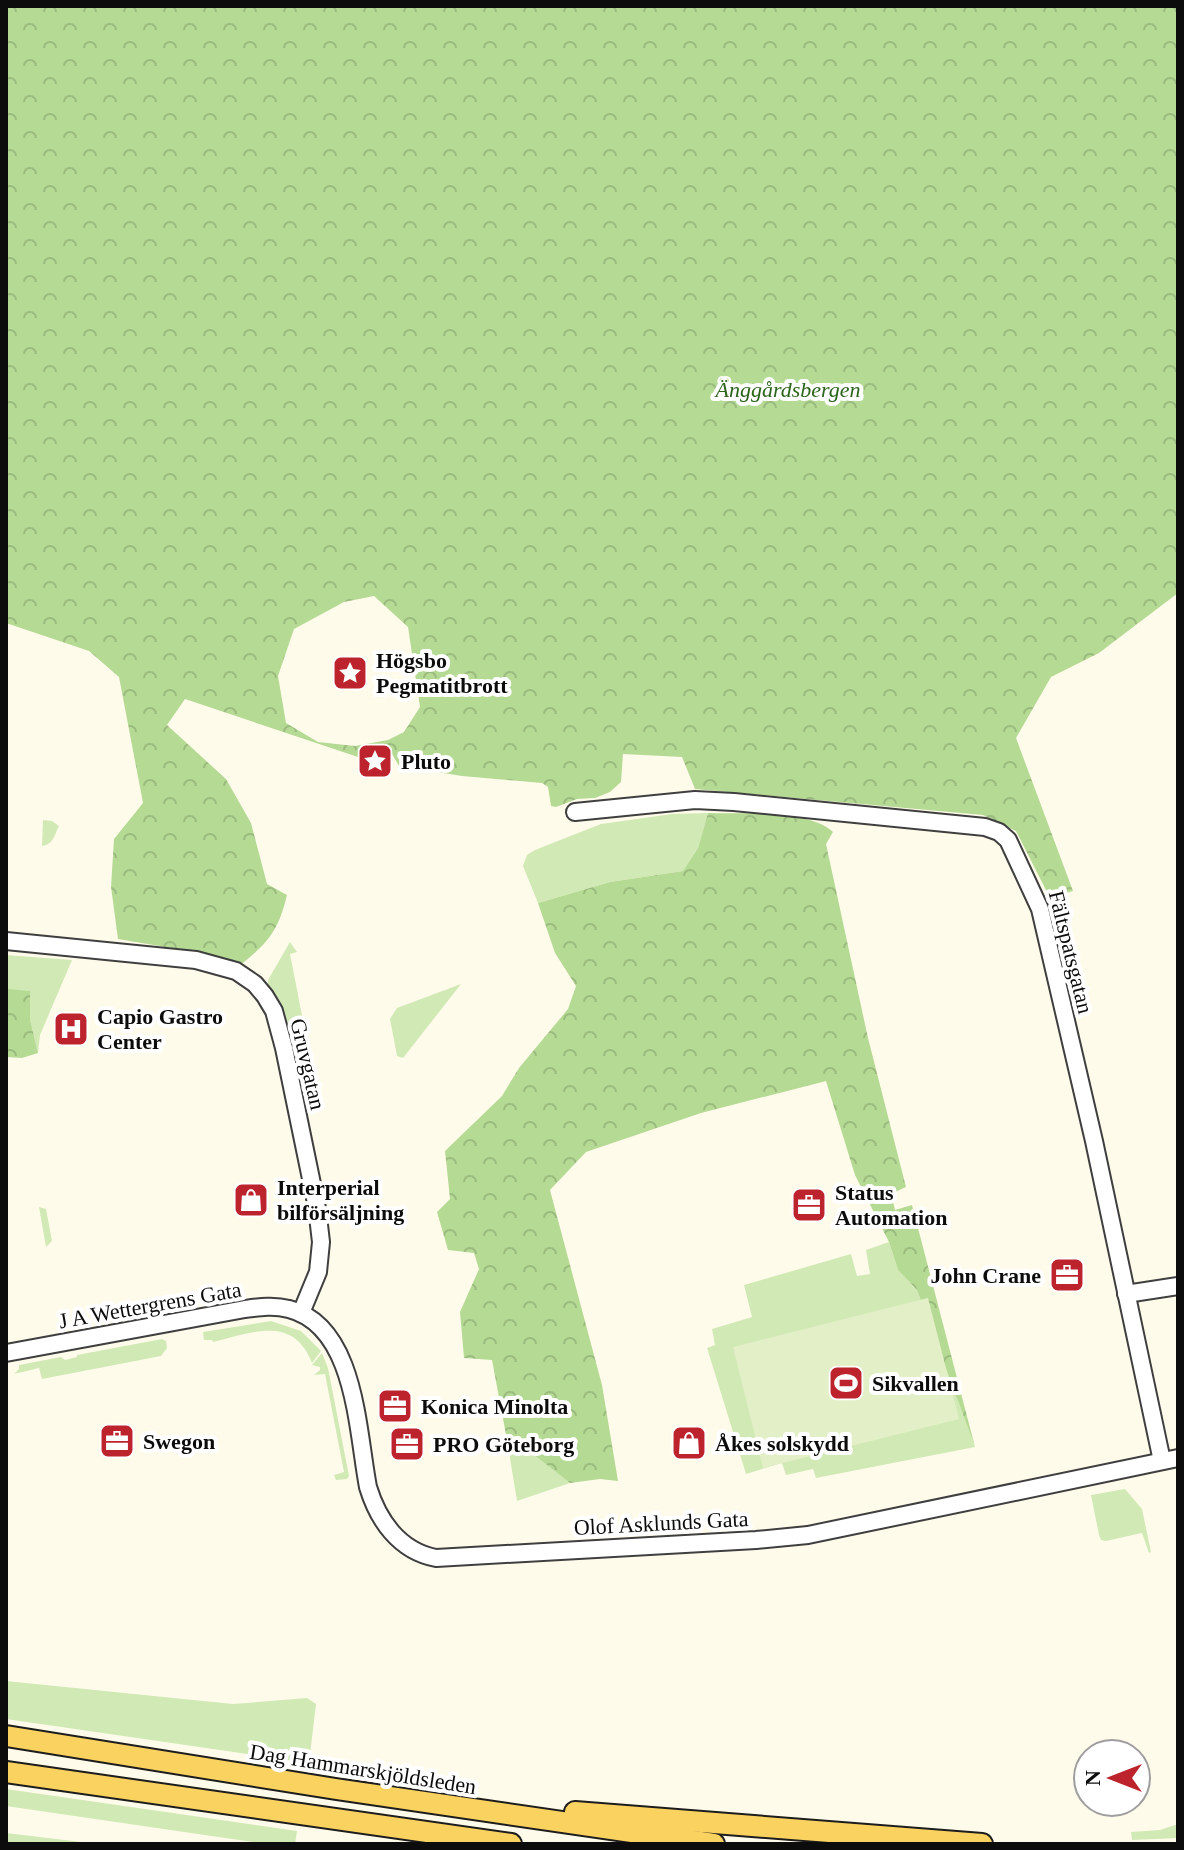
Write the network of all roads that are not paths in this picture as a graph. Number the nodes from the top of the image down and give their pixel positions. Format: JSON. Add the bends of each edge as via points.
{"nodes":[{"id":1,"x":575,"y":812,"type":"dead end"},
{"id":2,"x":6,"y":941,"type":"edge"},
{"id":3,"x":1178,"y":1286,"type":"edge"},
{"id":4,"x":1126,"y":1294,"type":"junction"},
{"id":5,"x":301,"y":1313,"type":"junction"},
{"id":6,"x":6,"y":1353,"type":"edge"},
{"id":7,"x":1170,"y":1460,"type":"edge"},
{"id":8,"x":6,"y":1736,"type":"edge"},
{"id":9,"x":6,"y":1772,"type":"edge"},
{"id":10,"x":336,"y":1789,"type":"junction"},
{"id":11,"x":347,"y":1822,"type":"junction"},
{"id":12,"x":460,"y":1844,"type":"edge"},
{"id":13,"x":511,"y":1844,"type":"edge"},
{"id":14,"x":714,"y":1844,"type":"edge"},
{"id":15,"x":982,"y":1844,"type":"edge"}],
"edges":[{"from":1,"to":4,"type":"street","name":"Fältspatsgatan","via":[[695,800],[999,832],[1008,840],[1040,909]]},
{"from":2,"to":5,"type":"street","name":"Gruvgatan","via":[[196,960],[236,971],[265,996],[284,1048],[321,1242],[318,1272]]},
{"from":3,"to":4,"type":"street"},
{"from":4,"to":7,"type":"street","name":"Fältspatsgatan"},
{"from":5,"to":6,"type":"street","name":"J A Wettergrens Gata","via":[[272,1306],[245,1309]]},
{"from":5,"to":7,"type":"street","name":"Olof Asklunds Gata","via":[[320,1325],[338,1350],[368,1487],[385,1525],[411,1550],[436,1558],[808,1535]]},
{"from":8,"to":10,"type":"main road","name":"Dag Hammarskjöldsleden"},
{"from":9,"to":11,"type":"main road"},
{"from":10,"to":14,"type":"main road","name":"Dag Hammarskjöldsleden"},
{"from":10,"to":15,"type":"main road"},
{"from":11,"to":12,"type":"main road"},
{"from":11,"to":13,"type":"main road"}]}
